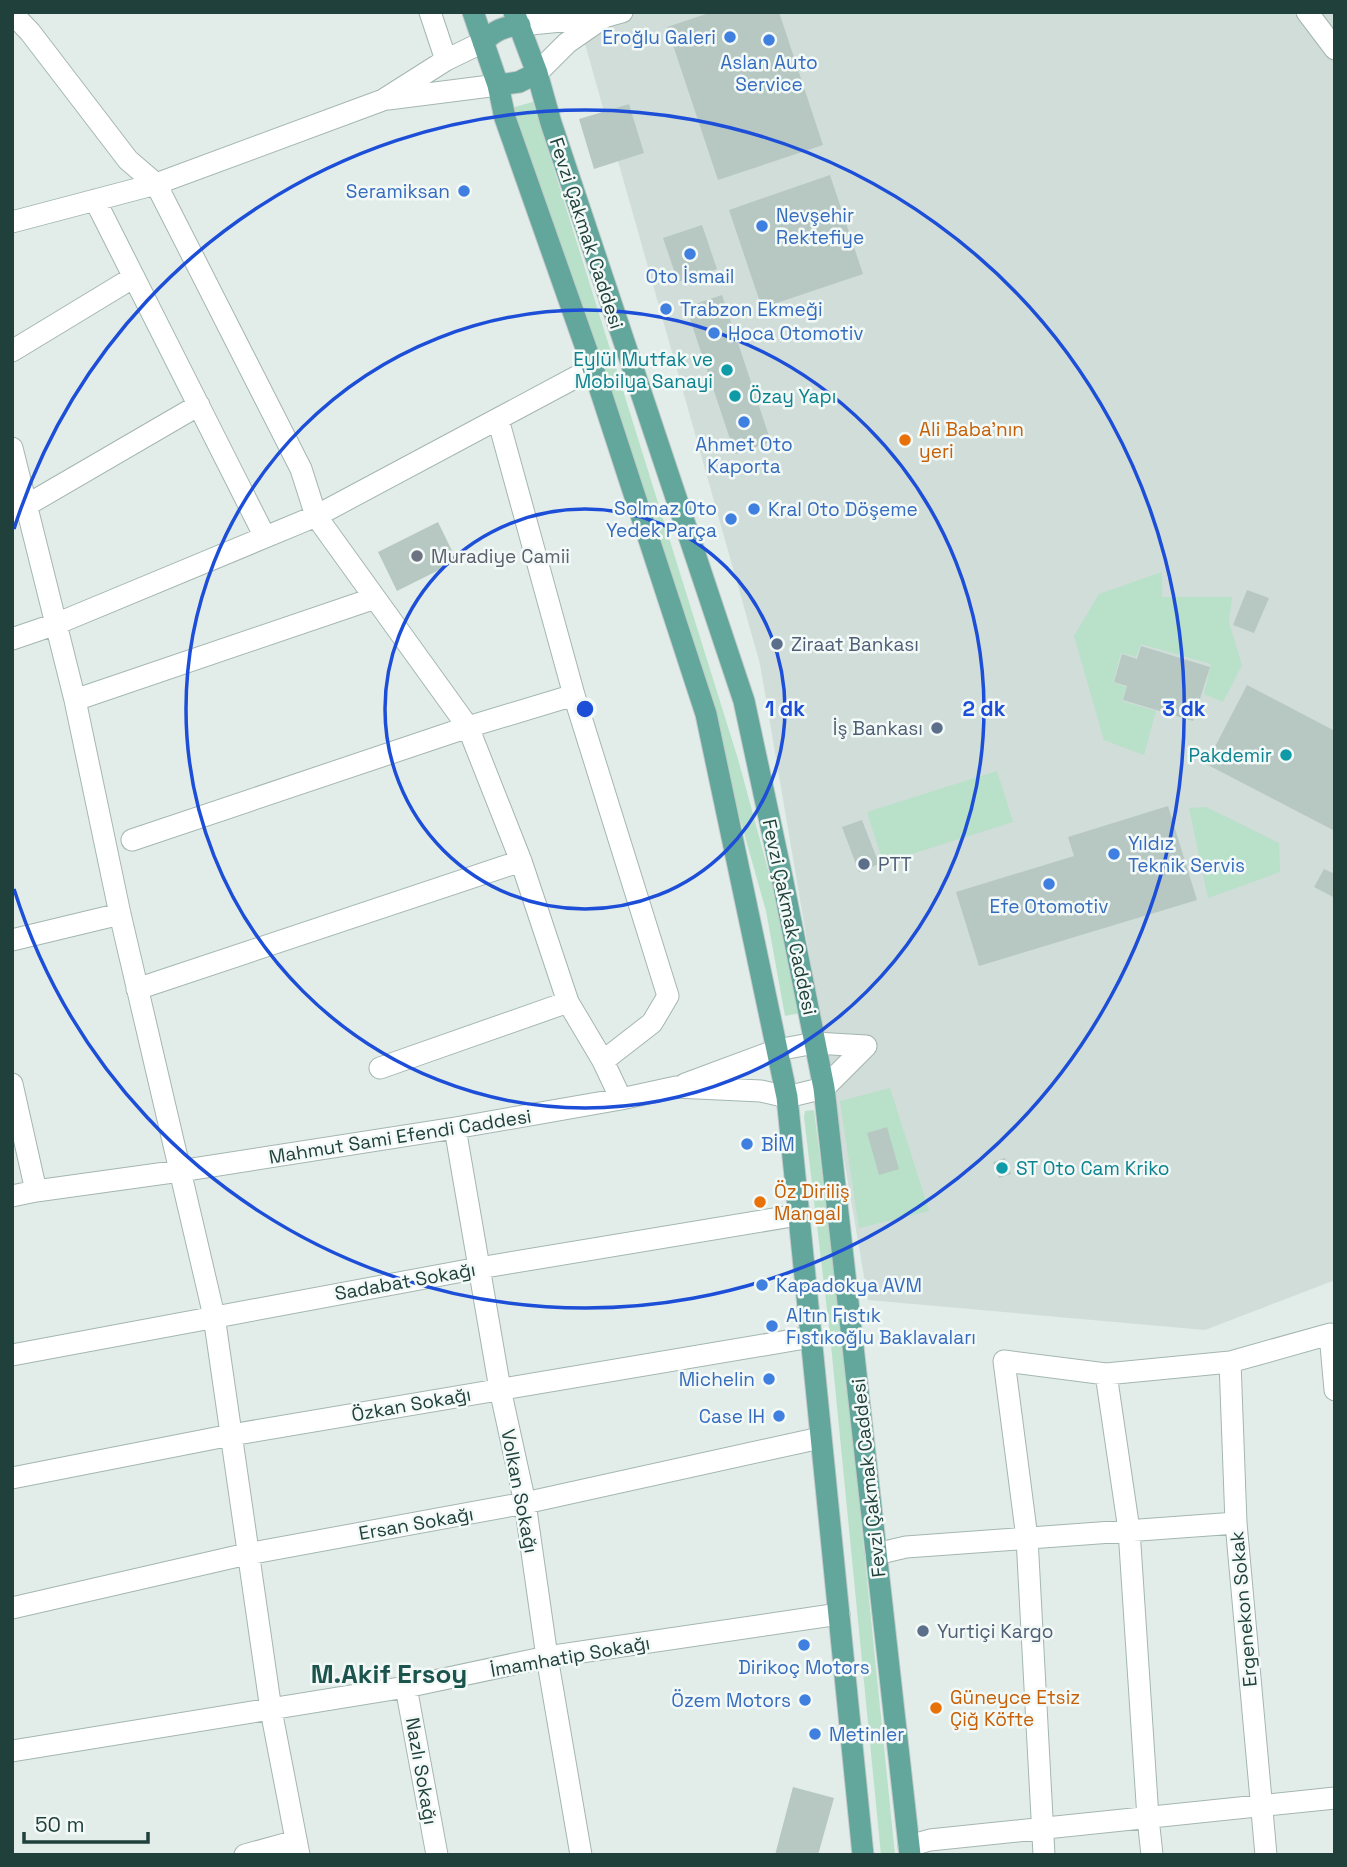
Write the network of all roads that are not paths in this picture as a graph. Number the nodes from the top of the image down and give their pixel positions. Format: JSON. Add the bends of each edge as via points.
{"nodes":[{"id":1,"x":430,"y":12,"type":"edge"},
{"id":2,"x":473,"y":12,"type":"edge"},
{"id":3,"x":1307,"y":12,"type":"edge"},
{"id":4,"x":12,"y":13,"type":"edge"},
{"id":5,"x":613,"y":15,"type":"edge"},
{"id":6,"x":517,"y":19,"type":"edge"},
{"id":7,"x":483,"y":42,"type":"junction"},
{"id":8,"x":1335,"y":48,"type":"edge"},
{"id":9,"x":446,"y":60,"type":"junction"},
{"id":10,"x":537,"y":73,"type":"junction"},
{"id":11,"x":498,"y":85,"type":"junction"},
{"id":12,"x":383,"y":100,"type":"junction"},
{"id":13,"x":156,"y":184,"type":"junction"},
{"id":14,"x":95,"y":200,"type":"junction"},
{"id":15,"x":12,"y":222,"type":"edge"},
{"id":16,"x":134,"y":277,"type":"junction"},
{"id":17,"x":12,"y":351,"type":"edge"},
{"id":18,"x":593,"y":368,"type":"junction"},
{"id":19,"x":199,"y":405,"type":"junction"},
{"id":20,"x":498,"y":419,"type":"junction"},
{"id":21,"x":12,"y":448,"type":"edge"},
{"id":22,"x":20,"y":508,"type":"edge"},
{"id":23,"x":316,"y":516,"type":"junction"},
{"id":24,"x":265,"y":537,"type":"junction"},
{"id":25,"x":375,"y":598,"type":"junction"},
{"id":26,"x":56,"y":624,"type":"junction"},
{"id":27,"x":12,"y":639,"type":"edge"},
{"id":28,"x":574,"y":695,"type":"junction"},
{"id":29,"x":75,"y":700,"type":"junction"},
{"id":30,"x":468,"y":727,"type":"junction"},
{"id":31,"x":132,"y":840,"type":"dead end"},
{"id":32,"x":522,"y":861,"type":"junction"},
{"id":33,"x":120,"y":914,"type":"junction"},
{"id":34,"x":12,"y":940,"type":"edge"},
{"id":35,"x":137,"y":989,"type":"junction"},
{"id":36,"x":568,"y":1002,"type":"junction"},
{"id":37,"x":815,"y":1043,"type":"junction"},
{"id":38,"x":776,"y":1050,"type":"junction"},
{"id":39,"x":604,"y":1060,"type":"junction"},
{"id":40,"x":380,"y":1068,"type":"dead end"},
{"id":41,"x":12,"y":1084,"type":"edge"},
{"id":42,"x":676,"y":1087,"type":"junction"},
{"id":43,"x":824,"y":1087,"type":"junction"},
{"id":44,"x":786,"y":1097,"type":"junction"},
{"id":45,"x":621,"y":1099,"type":"junction"},
{"id":46,"x":454,"y":1128,"type":"junction"},
{"id":47,"x":180,"y":1171,"type":"junction"},
{"id":48,"x":36,"y":1191,"type":"junction"},
{"id":49,"x":12,"y":1196,"type":"edge"},
{"id":50,"x":799,"y":1215,"type":"junction"},
{"id":51,"x":479,"y":1268,"type":"junction"},
{"id":52,"x":214,"y":1317,"type":"junction"},
{"id":53,"x":811,"y":1337,"type":"junction"},
{"id":54,"x":12,"y":1355,"type":"edge"},
{"id":55,"x":1230,"y":1362,"type":"junction"},
{"id":56,"x":1106,"y":1374,"type":"junction"},
{"id":57,"x":500,"y":1389,"type":"junction"},
{"id":58,"x":1335,"y":1390,"type":"edge"},
{"id":59,"x":231,"y":1435,"type":"junction"},
{"id":60,"x":820,"y":1438,"type":"junction"},
{"id":61,"x":12,"y":1478,"type":"edge"},
{"id":62,"x":526,"y":1503,"type":"junction"},
{"id":63,"x":1236,"y":1523,"type":"junction"},
{"id":64,"x":1129,"y":1531,"type":"junction"},
{"id":65,"x":1027,"y":1538,"type":"junction"},
{"id":66,"x":247,"y":1554,"type":"junction"},
{"id":67,"x":876,"y":1554,"type":"junction"},
{"id":68,"x":12,"y":1608,"type":"edge"},
{"id":69,"x":839,"y":1614,"type":"junction"},
{"id":70,"x":547,"y":1657,"type":"junction"},
{"id":71,"x":406,"y":1687,"type":"junction"},
{"id":72,"x":271,"y":1710,"type":"junction"},
{"id":73,"x":12,"y":1751,"type":"edge"},
{"id":74,"x":1335,"y":1798,"type":"edge"},
{"id":75,"x":1261,"y":1804,"type":"junction"},
{"id":76,"x":1148,"y":1818,"type":"junction"},
{"id":77,"x":1041,"y":1829,"type":"junction"},
{"id":78,"x":298,"y":1848,"type":"edge"},
{"id":79,"x":909,"y":1850,"type":"edge"},
{"id":80,"x":245,"y":1855,"type":"edge"},
{"id":81,"x":437,"y":1855,"type":"edge"},
{"id":82,"x":581,"y":1855,"type":"edge"},
{"id":83,"x":863,"y":1855,"type":"edge"},
{"id":84,"x":1044,"y":1855,"type":"edge"},
{"id":85,"x":1152,"y":1855,"type":"edge"},
{"id":86,"x":1266,"y":1855,"type":"edge"}],
"edges":[{"from":1,"to":9,"type":"street"},
{"from":2,"to":7,"type":"main road","name":"Fevzi Çakmak Caddesi"},
{"from":3,"to":8,"type":"street"},
{"from":4,"to":13,"type":"street","via":[[128,160]]},
{"from":5,"to":6,"type":"street"},
{"from":5,"to":10,"type":"street","via":[[567,43]]},
{"from":6,"to":7,"type":"main road"},
{"from":6,"to":10,"type":"main road","name":"Fevzi Çakmak Caddesi"},
{"from":7,"to":9,"type":"street"},
{"from":7,"to":11,"type":"main road","name":"Fevzi Çakmak Caddesi"},
{"from":9,"to":12,"type":"street"},
{"from":10,"to":11,"type":"main road"},
{"from":10,"to":37,"type":"main road","name":"Fevzi Çakmak Caddesi","via":[[744,701]]},
{"from":11,"to":12,"type":"street"},
{"from":11,"to":18,"type":"main road","name":"Fevzi Çakmak Caddesi","via":[[505,118]]},
{"from":12,"to":13,"type":"street"},
{"from":13,"to":14,"type":"street"},
{"from":13,"to":23,"type":"street","via":[[301,469]]},
{"from":14,"to":15,"type":"street"},
{"from":14,"to":16,"type":"street"},
{"from":16,"to":17,"type":"street"},
{"from":16,"to":19,"type":"street"},
{"from":18,"to":20,"type":"street"},
{"from":18,"to":38,"type":"main road","name":"Fevzi Çakmak Caddesi","via":[[706,715]]},
{"from":19,"to":22,"type":"street"},
{"from":19,"to":24,"type":"street"},
{"from":20,"to":23,"type":"street"},
{"from":20,"to":28,"type":"street"},
{"from":21,"to":22,"type":"street"},
{"from":22,"to":26,"type":"street"},
{"from":23,"to":24,"type":"street"},
{"from":23,"to":25,"type":"street"},
{"from":24,"to":26,"type":"street"},
{"from":25,"to":29,"type":"street"},
{"from":25,"to":30,"type":"street"},
{"from":26,"to":27,"type":"street"},
{"from":26,"to":29,"type":"street"},
{"from":28,"to":30,"type":"street"},
{"from":28,"to":39,"type":"street","via":[[668,996],[652,1023]]},
{"from":29,"to":33,"type":"street"},
{"from":30,"to":31,"type":"street"},
{"from":30,"to":32,"type":"street"},
{"from":32,"to":35,"type":"street"},
{"from":32,"to":36,"type":"street"},
{"from":33,"to":34,"type":"street"},
{"from":33,"to":35,"type":"street"},
{"from":35,"to":47,"type":"street"},
{"from":36,"to":39,"type":"street"},
{"from":36,"to":40,"type":"street"},
{"from":37,"to":38,"type":"street"},
{"from":37,"to":43,"type":"main road","name":"Fevzi Çakmak Caddesi"},
{"from":37,"to":43,"type":"street","via":[[866,1046]]},
{"from":38,"to":42,"type":"street"},
{"from":38,"to":44,"type":"main road","name":"Fevzi Çakmak Caddesi"},
{"from":39,"to":45,"type":"street"},
{"from":41,"to":48,"type":"street"},
{"from":42,"to":44,"type":"street","name":"Mahmut Sami Efendi Caddesi","via":[[761,1091]]},
{"from":42,"to":45,"type":"street","name":"Mahmut Sami Efendi Caddesi"},
{"from":43,"to":44,"type":"street"},
{"from":43,"to":67,"type":"main road","name":"Fevzi Çakmak Caddesi"},
{"from":44,"to":50,"type":"main road","name":"Fevzi Çakmak Caddesi"},
{"from":45,"to":46,"type":"street","name":"Mahmut Sami Efendi Caddesi"},
{"from":46,"to":47,"type":"street","name":"Mahmut Sami Efendi Caddesi"},
{"from":46,"to":51,"type":"street","name":"Volkan Sokağı"},
{"from":47,"to":48,"type":"street","name":"Mahmut Sami Efendi Caddesi"},
{"from":47,"to":52,"type":"street"},
{"from":48,"to":49,"type":"street","name":"Mahmut Sami Efendi Caddesi"},
{"from":50,"to":51,"type":"street","name":"Sadabat Sokağı"},
{"from":50,"to":53,"type":"main road","name":"Fevzi Çakmak Caddesi"},
{"from":51,"to":52,"type":"street","name":"Sadabat Sokağı"},
{"from":51,"to":57,"type":"street","name":"Volkan Sokağı"},
{"from":52,"to":54,"type":"street","name":"Sadabat Sokağı"},
{"from":52,"to":59,"type":"street"},
{"from":53,"to":57,"type":"street","name":"Özkan Sokağı"},
{"from":53,"to":60,"type":"main road","name":"Fevzi Çakmak Caddesi"},
{"from":55,"to":56,"type":"street"},
{"from":55,"to":58,"type":"street","via":[[1330,1334]]},
{"from":55,"to":63,"type":"street","name":"Ergenekon Sokak"},
{"from":56,"to":64,"type":"street"},
{"from":56,"to":65,"type":"street","via":[[1004,1361]]},
{"from":57,"to":59,"type":"street","name":"Özkan Sokağı"},
{"from":57,"to":62,"type":"street","name":"Volkan Sokağı"},
{"from":59,"to":61,"type":"street","name":"Özkan Sokağı"},
{"from":59,"to":66,"type":"street"},
{"from":60,"to":62,"type":"street","name":"Ersan Sokağı"},
{"from":60,"to":69,"type":"main road","name":"Fevzi Çakmak Caddesi"},
{"from":62,"to":66,"type":"street","name":"Ersan Sokağı"},
{"from":62,"to":70,"type":"street","name":"Volkan Sokağı"},
{"from":63,"to":64,"type":"street"},
{"from":63,"to":75,"type":"street","name":"Ergenekon Sokak"},
{"from":64,"to":65,"type":"street"},
{"from":64,"to":76,"type":"street"},
{"from":65,"to":67,"type":"street","via":[[906,1547]]},
{"from":65,"to":77,"type":"street"},
{"from":66,"to":68,"type":"street","name":"Ersan Sokağı"},
{"from":66,"to":72,"type":"street"},
{"from":67,"to":79,"type":"main road","name":"Fevzi Çakmak Caddesi"},
{"from":69,"to":70,"type":"street","name":"İmamhatip Sokağı"},
{"from":69,"to":83,"type":"main road","name":"Fevzi Çakmak Caddesi"},
{"from":70,"to":71,"type":"street","name":"İmamhatip Sokağı"},
{"from":70,"to":82,"type":"street","name":"Volkan Sokağı"},
{"from":71,"to":72,"type":"street","name":"İmamhatip Sokağı"},
{"from":71,"to":81,"type":"street","name":"Nazlı Sokağı"},
{"from":72,"to":73,"type":"street","name":"İmamhatip Sokağı"},
{"from":72,"to":78,"type":"street"},
{"from":74,"to":75,"type":"street"},
{"from":75,"to":76,"type":"street"},
{"from":75,"to":86,"type":"street","name":"Ergenekon Sokak"},
{"from":76,"to":77,"type":"street"},
{"from":76,"to":85,"type":"street"},
{"from":77,"to":79,"type":"street","via":[[930,1840]]},
{"from":77,"to":84,"type":"street"},
{"from":78,"to":80,"type":"street"}]}
